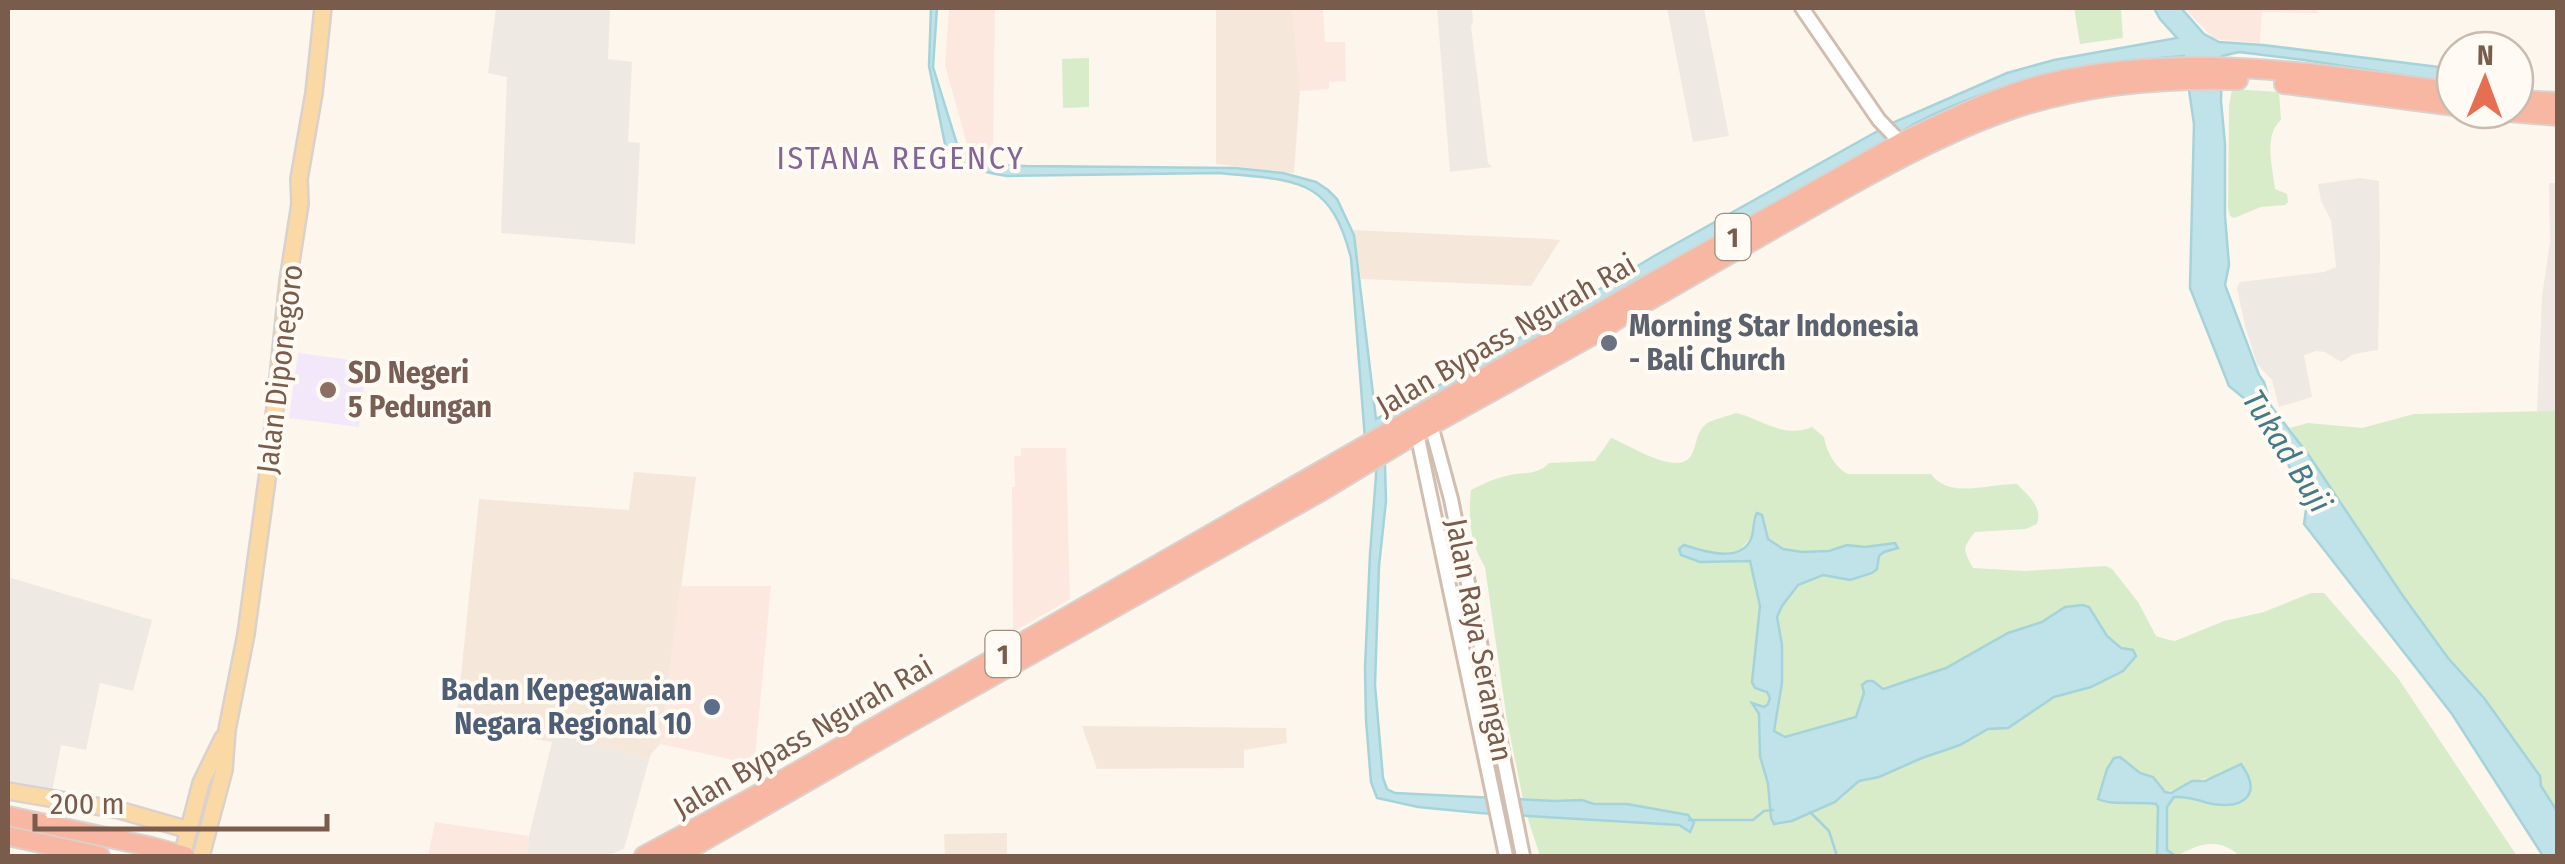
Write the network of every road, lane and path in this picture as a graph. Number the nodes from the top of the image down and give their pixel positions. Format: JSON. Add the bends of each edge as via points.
{"nodes":[{"id":1,"x":323,"y":8,"type":"edge"},
{"id":2,"x":1802,"y":8,"type":"edge"},
{"id":3,"x":2235,"y":74,"type":"junction"},
{"id":4,"x":2435,"y":90,"type":"edge"},
{"id":5,"x":2435,"y":103,"type":"edge"},
{"id":6,"x":1902,"y":145,"type":"junction"},
{"id":7,"x":1530,"y":362,"type":"junction"},
{"id":8,"x":1424,"y":429,"type":"junction"},
{"id":9,"x":1385,"y":444,"type":"junction"},
{"id":10,"x":903,"y":718,"type":"junction"},
{"id":11,"x":228,"y":730,"type":"junction"},
{"id":12,"x":8,"y":791,"type":"edge"},
{"id":13,"x":8,"y":816,"type":"edge"},
{"id":14,"x":189,"y":830,"type":"junction"},
{"id":15,"x":8,"y":836,"type":"edge"},
{"id":16,"x":100,"y":856,"type":"edge"},
{"id":17,"x":183,"y":856,"type":"edge"},
{"id":18,"x":201,"y":856,"type":"edge"},
{"id":19,"x":644,"y":856,"type":"edge"},
{"id":20,"x":678,"y":856,"type":"edge"},
{"id":21,"x":1506,"y":856,"type":"edge"},
{"id":22,"x":1522,"y":856,"type":"edge"}],
"edges":[{"from":1,"to":11,"type":"main road","name":"Jalan Diponegoro","via":[[262,521]]},
{"from":2,"to":6,"type":"street"},
{"from":3,"to":4,"type":"highway","name":"Jalan Bypass Ngurah Rai","number":"1"},
{"from":3,"to":5,"type":"highway","name":"Jalan Bypass Ngurah Rai","number":"1"},
{"from":3,"to":6,"type":"highway","name":"Jalan Bypass Ngurah Rai","number":"1","via":[[2182,74],[2116,86],[2019,107]]},
{"from":6,"to":7,"type":"highway","name":"Jalan Bypass Ngurah Rai","number":"1","via":[[1819,202]]},
{"from":7,"to":8,"type":"highway","name":"Jalan Bypass Ngurah Rai","number":"1"},
{"from":7,"to":9,"type":"highway","name":"Jalan Bypass Ngurah Rai","number":"1","via":[[1469,386]]},
{"from":8,"to":9,"type":"highway","name":"Jalan Bypass Ngurah Rai","number":"1"},
{"from":8,"to":21,"type":"street","name":"Jalan Raya Serangan"},
{"from":8,"to":22,"type":"street","name":"Jalan Raya Serangan","via":[[1450,499]]},
{"from":9,"to":10,"type":"highway","name":"Jalan Bypass Ngurah Rai","number":"1"},
{"from":10,"to":19,"type":"highway","name":"Jalan Bypass Ngurah Rai","number":"1"},
{"from":10,"to":20,"type":"highway","name":"Jalan Bypass Ngurah Rai","number":"1"},
{"from":11,"to":14,"type":"main road","name":"Jalan Diponegoro","via":[[201,782]]},
{"from":11,"to":18,"type":"main road","name":"Jalan Diponegoro"},
{"from":12,"to":14,"type":"main road"},
{"from":13,"to":17,"type":"highway"},
{"from":14,"to":17,"type":"main road","name":"Jalan Diponegoro"},
{"from":15,"to":16,"type":"highway"}]}
